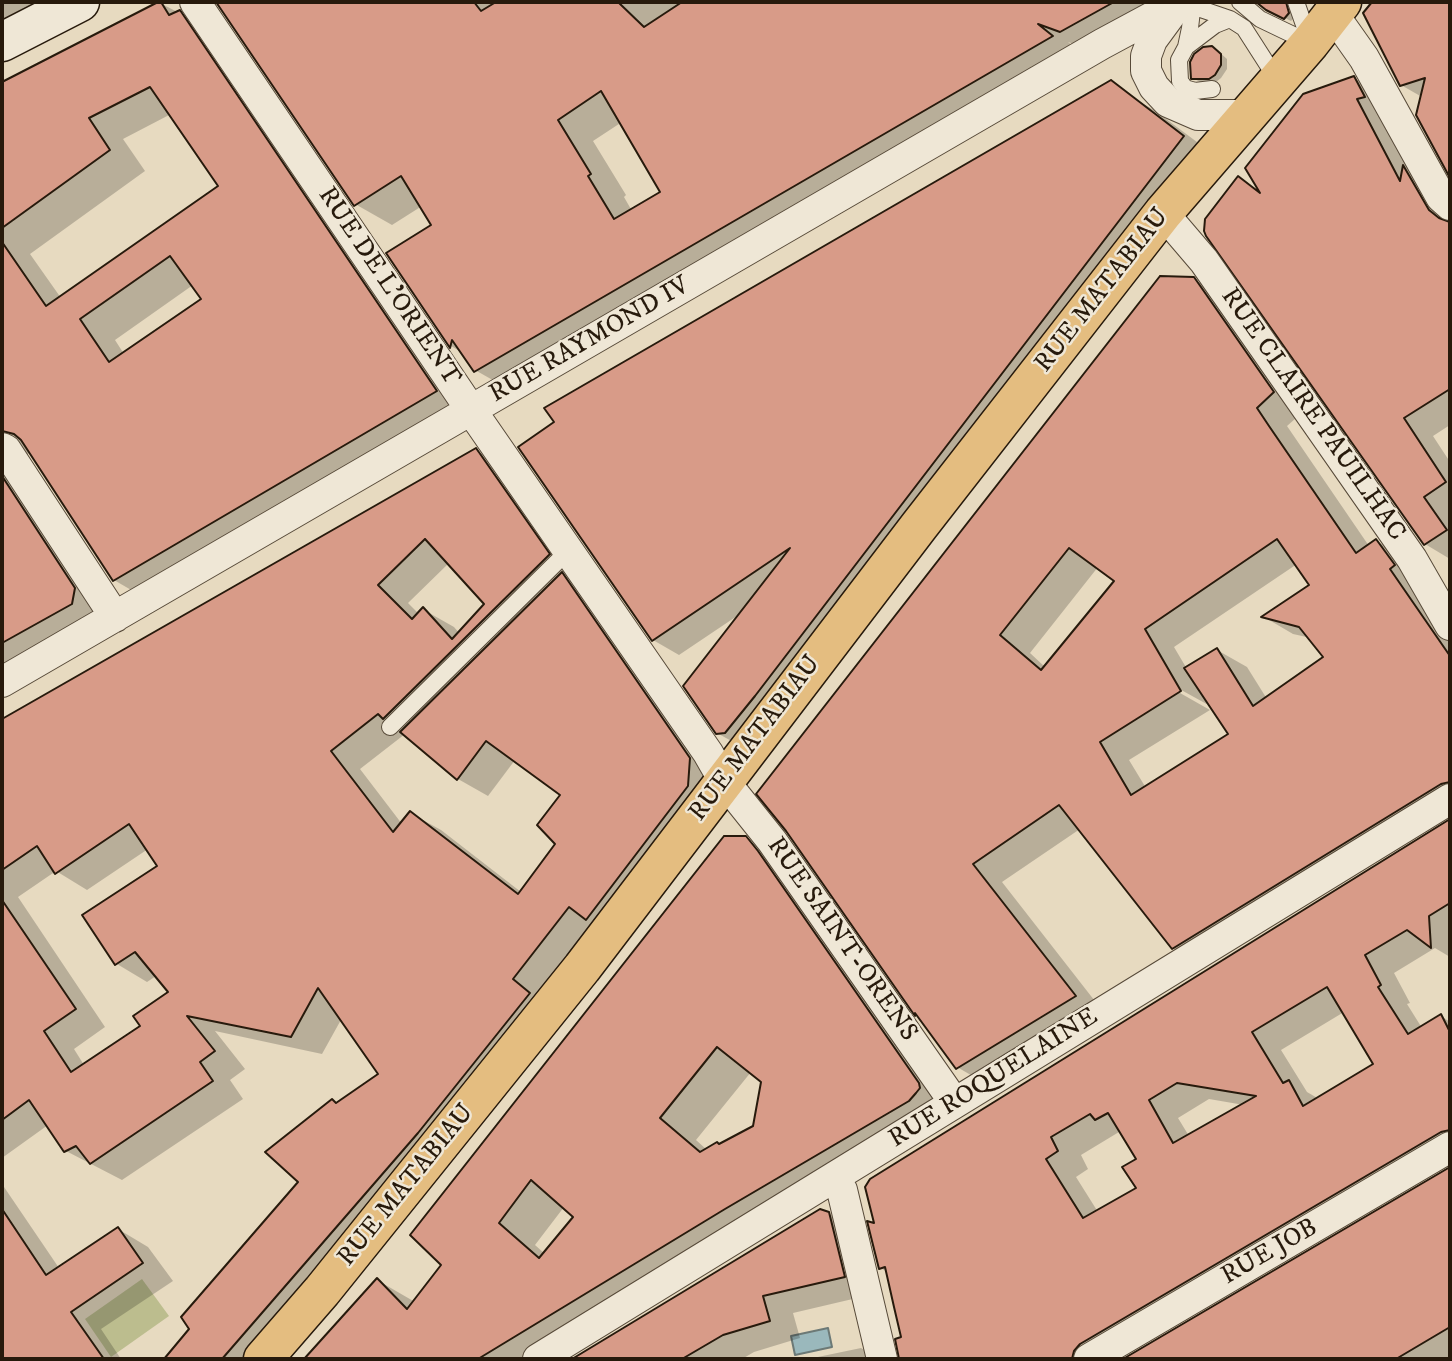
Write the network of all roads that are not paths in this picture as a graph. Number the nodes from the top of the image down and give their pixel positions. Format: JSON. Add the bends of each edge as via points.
{"nodes":[{"id":1,"x":80,"y":2,"type":"edge"},
{"id":2,"x":195,"y":2,"type":"edge"},
{"id":3,"x":1296,"y":2,"type":"edge"},
{"id":4,"x":1186,"y":3,"type":"edge"},
{"id":5,"x":1247,"y":6,"type":"edge"},
{"id":6,"x":1328,"y":15,"type":"edge"},
{"id":7,"x":1230,"y":19,"type":"junction"},
{"id":8,"x":2,"y":42,"type":"edge"},
{"id":9,"x":1186,"y":47,"type":"junction"},
{"id":10,"x":1278,"y":81,"type":"junction"},
{"id":11,"x":1212,"y":89,"type":"dead end"},
{"id":12,"x":1245,"y":116,"type":"junction"},
{"id":13,"x":1450,"y":205,"type":"edge"},
{"id":14,"x":1163,"y":213,"type":"junction"},
{"id":15,"x":471,"y":410,"type":"junction"},
{"id":16,"x":2,"y":447,"type":"edge"},
{"id":17,"x":568,"y":551,"type":"junction"},
{"id":18,"x":115,"y":617,"type":"junction"},
{"id":19,"x":1450,"y":625,"type":"edge"},
{"id":20,"x":2,"y":682,"type":"edge"},
{"id":21,"x":390,"y":727,"type":"dead end"},
{"id":22,"x":724,"y":781,"type":"junction"},
{"id":23,"x":1450,"y":799,"type":"edge"},
{"id":24,"x":954,"y":1102,"type":"junction"},
{"id":25,"x":1450,"y":1147,"type":"edge"},
{"id":26,"x":835,"y":1178,"type":"junction"},
{"id":27,"x":263,"y":1359,"type":"edge"},
{"id":28,"x":538,"y":1359,"type":"edge"},
{"id":29,"x":882,"y":1359,"type":"edge"},
{"id":30,"x":1089,"y":1359,"type":"edge"}],
"edges":[{"from":1,"to":8,"type":"street"},
{"from":2,"to":15,"type":"street","name":"RUE DE L'ORIENT"},
{"from":3,"to":6,"type":"lane"},
{"from":4,"to":7,"type":"lane"},
{"from":4,"to":9,"type":"lane","via":[[1193,16]]},
{"from":4,"to":12,"type":"street","via":[[1152,40],[1146,71],[1153,87],[1168,102],[1198,115]]},
{"from":4,"to":15,"type":"street","name":"RUE RAYMOND IV","via":[[1102,44]]},
{"from":5,"to":6,"type":"lane"},
{"from":6,"to":10,"type":"main road","name":"RUE MATABIAU"},
{"from":6,"to":13,"type":"street","via":[[1364,58],[1441,197]]},
{"from":7,"to":9,"type":"lane","via":[[1215,24]]},
{"from":7,"to":10,"type":"lane","via":[[1244,28]]},
{"from":9,"to":11,"type":"lane","via":[[1179,60],[1180,81],[1195,91]]},
{"from":10,"to":12,"type":"main road","name":"RUE MATABIAU"},
{"from":12,"to":14,"type":"main road","name":"RUE MATABIAU"},
{"from":14,"to":19,"type":"street","name":"RUE CLAIRE PAUILHAC","via":[[1204,261],[1412,559]]},
{"from":14,"to":22,"type":"main road","name":"RUE MATABIAU"},
{"from":15,"to":17,"type":"street","name":"RUE DE L'ORIENT"},
{"from":15,"to":18,"type":"street","name":"RUE RAYMOND IV"},
{"from":16,"to":18,"type":"street"},
{"from":17,"to":21,"type":"lane"},
{"from":17,"to":22,"type":"street","name":"RUE DE L'ORIENT"},
{"from":18,"to":20,"type":"street","name":"RUE RAYMOND IV"},
{"from":22,"to":24,"type":"street","name":"RUE SAINT-ORENS","via":[[772,841]]},
{"from":22,"to":27,"type":"main road","name":"RUE MATABIAU","via":[[557,999]]},
{"from":23,"to":24,"type":"street","name":"RUE ROQUELAINE"},
{"from":24,"to":26,"type":"street","name":"RUE ROQUELAINE"},
{"from":25,"to":30,"type":"street","name":"RUE JOB"},
{"from":26,"to":28,"type":"street","name":"RUE ROQUELAINE"},
{"from":26,"to":29,"type":"street","via":[[842,1190]]}]}
